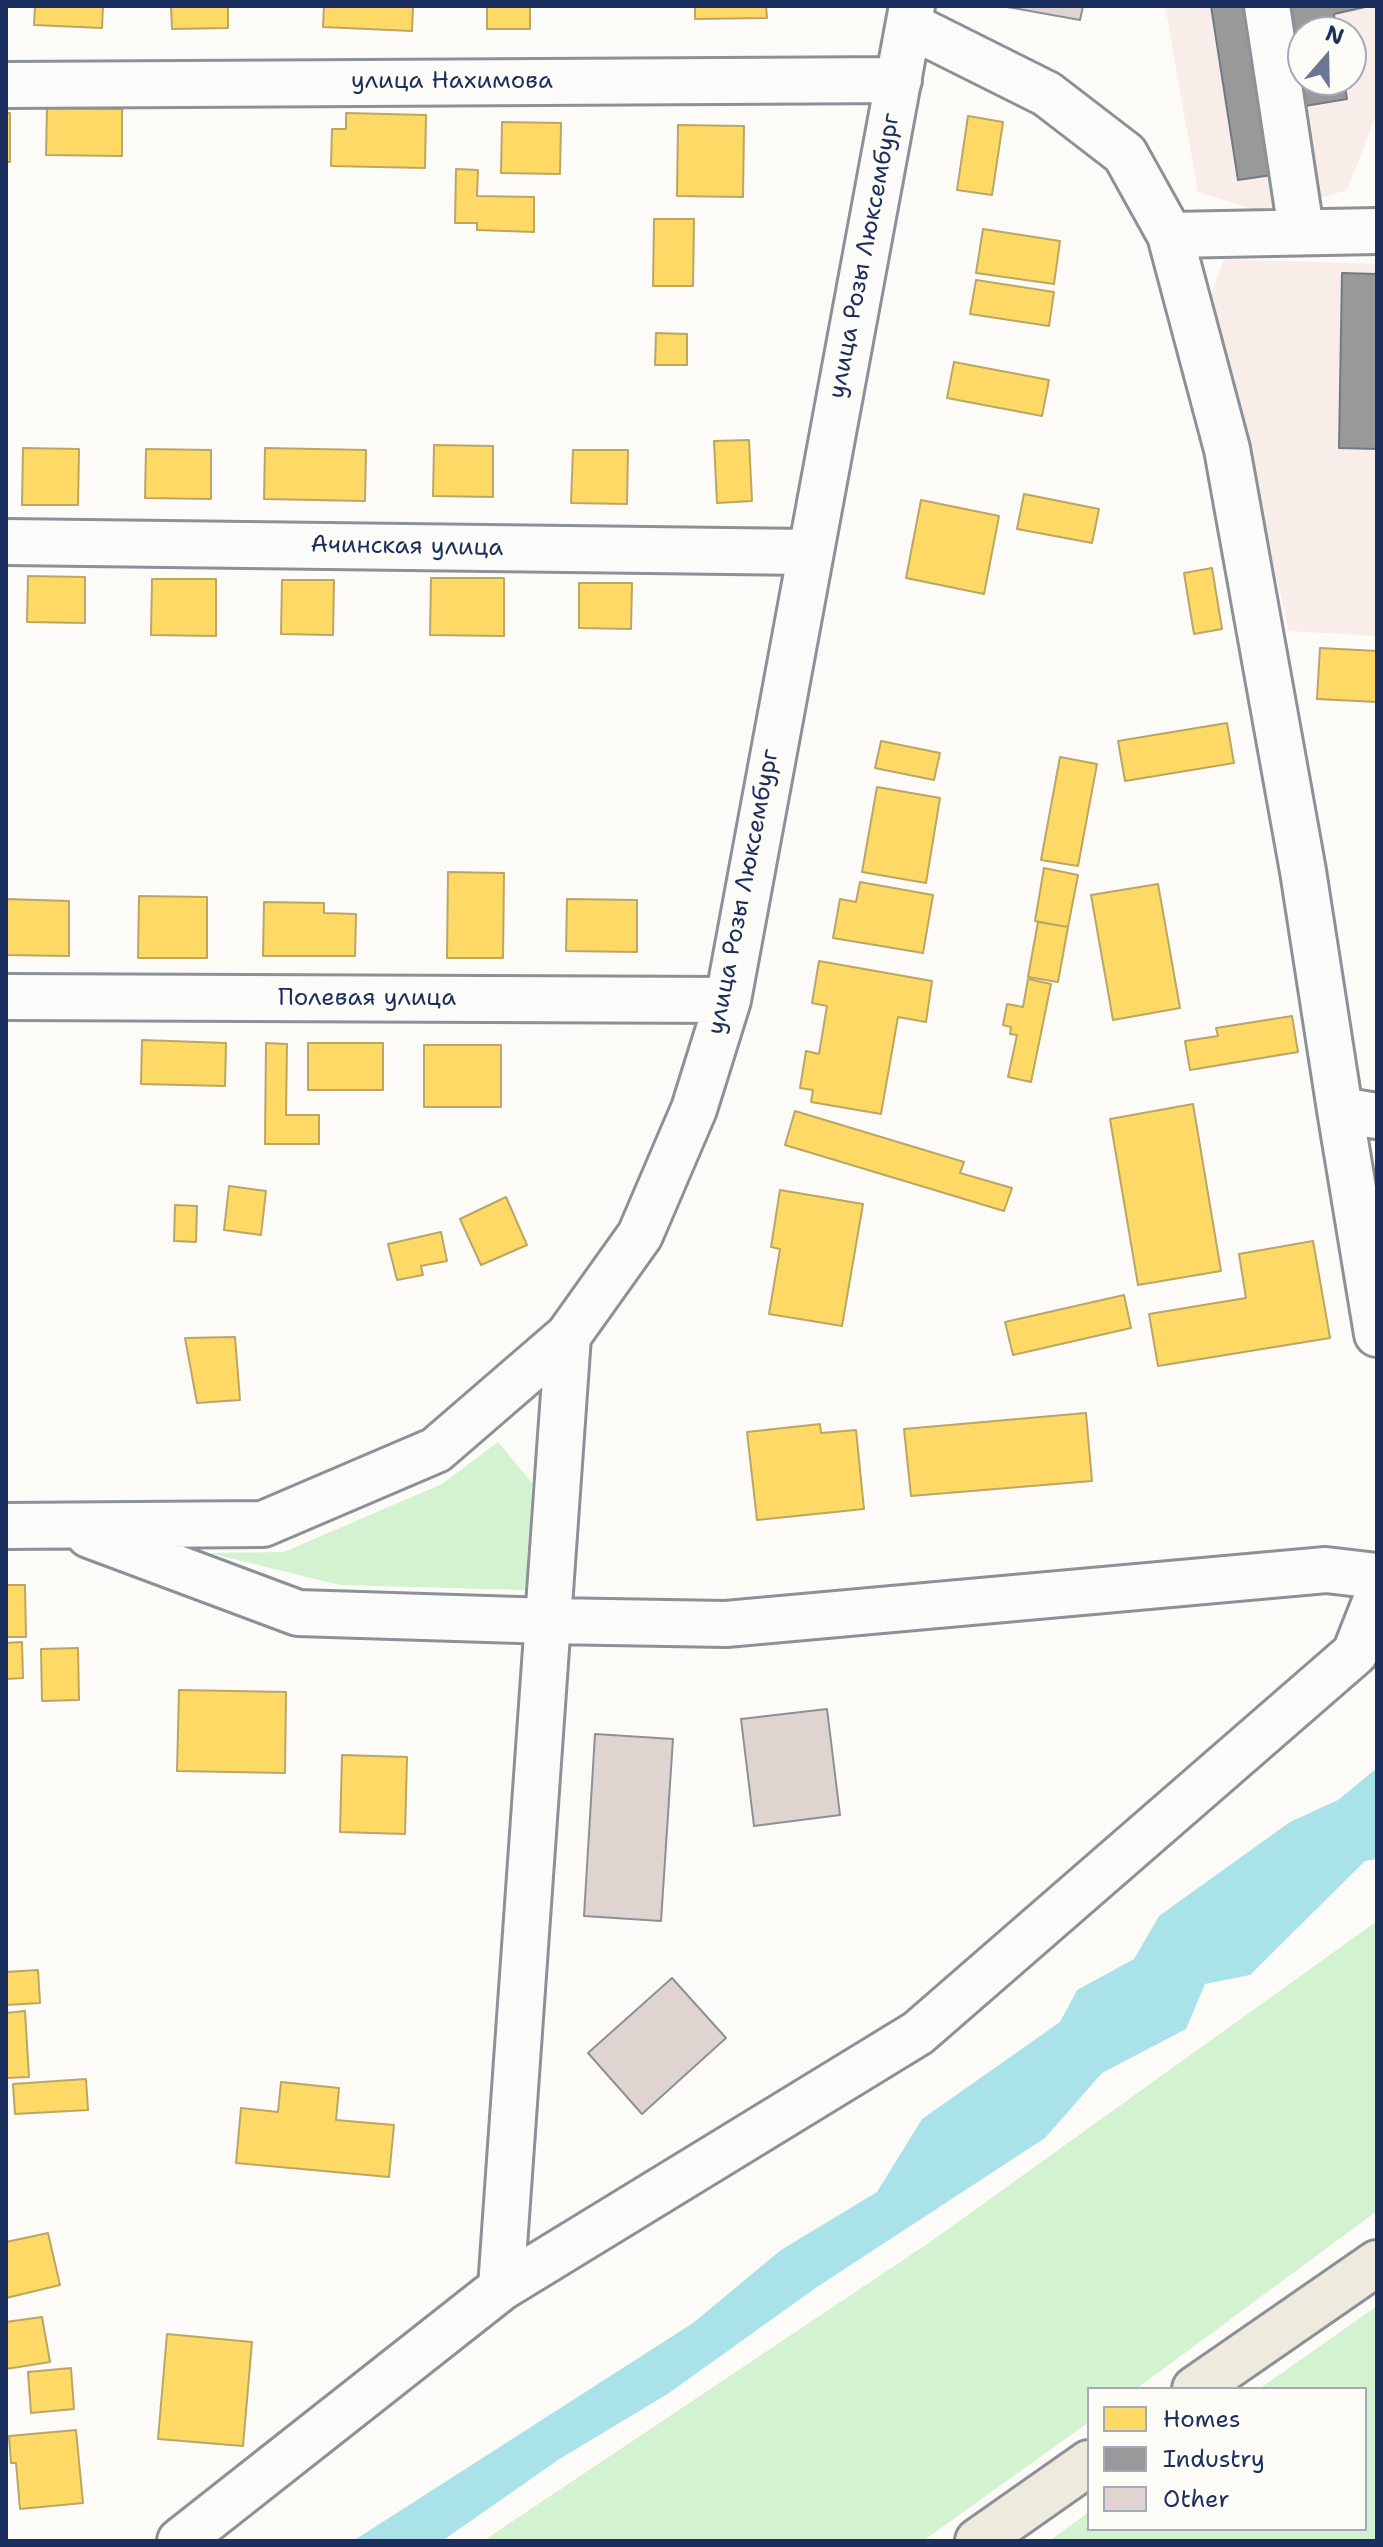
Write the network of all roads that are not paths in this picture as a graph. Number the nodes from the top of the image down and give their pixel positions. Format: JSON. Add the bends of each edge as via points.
{"nodes":[{"id":1,"x":1267,"y":6,"type":"edge"},
{"id":2,"x":910,"y":16,"type":"edge"},
{"id":3,"x":899,"y":80,"type":"junction"},
{"id":4,"x":6,"y":85,"type":"edge"},
{"id":5,"x":1301,"y":230,"type":"junction"},
{"id":6,"x":1377,"y":231,"type":"edge"},
{"id":7,"x":1170,"y":235,"type":"junction"},
{"id":8,"x":6,"y":542,"type":"edge"},
{"id":9,"x":808,"y":552,"type":"junction"},
{"id":10,"x":6,"y":997,"type":"edge"},
{"id":11,"x":728,"y":1000,"type":"junction"},
{"id":12,"x":1358,"y":1113,"type":"edge"},
{"id":13,"x":1377,"y":1334,"type":"edge"},
{"id":14,"x":568,"y":1336,"type":"junction"},
{"id":15,"x":6,"y":1526,"type":"edge"},
{"id":16,"x":64,"y":1526,"type":"junction"},
{"id":17,"x":1377,"y":1576,"type":"edge"},
{"id":18,"x":1377,"y":1597,"type":"edge"},
{"id":19,"x":550,"y":1621,"type":"junction"},
{"id":20,"x":1377,"y":2263,"type":"edge"},
{"id":21,"x":501,"y":2288,"type":"junction"},
{"id":22,"x":1198,"y":2387,"type":"edge"},
{"id":23,"x":1087,"y":2464,"type":"edge"},
{"id":24,"x":180,"y":2541,"type":"edge"},
{"id":25,"x":978,"y":2541,"type":"edge"}],
"edges":[{"from":1,"to":5,"type":"street"},
{"from":2,"to":3,"type":"street","name":"улица Розы Люксембург"},
{"from":2,"to":7,"type":"street","via":[[1047,94],[1125,154]]},
{"from":3,"to":4,"type":"street","name":"улица Нахимова"},
{"from":3,"to":9,"type":"street","name":"улица Розы Люксембург"},
{"from":5,"to":6,"type":"street"},
{"from":5,"to":7,"type":"street"},
{"from":7,"to":12,"type":"street","via":[[1227,449],[1303,871]]},
{"from":8,"to":9,"type":"street","name":"Ачинская улица"},
{"from":9,"to":11,"type":"street","name":"улица Розы Люксембург"},
{"from":10,"to":11,"type":"street","name":"Полевая улица"},
{"from":11,"to":14,"type":"street","name":"улица Розы Люксембург","via":[[694,1109],[640,1235]]},
{"from":12,"to":13,"type":"street"},
{"from":14,"to":16,"type":"street","name":"улица Розы Люксембург","via":[[436,1450],[263,1524]]},
{"from":14,"to":19,"type":"street"},
{"from":15,"to":16,"type":"street","name":"улица Розы Люксембург"},
{"from":16,"to":19,"type":"street","via":[[298,1613]]},
{"from":17,"to":19,"type":"street","via":[[1326,1570],[726,1624]]},
{"from":18,"to":21,"type":"street","via":[[1355,1653],[918,2033]]},
{"from":19,"to":21,"type":"street"},
{"from":20,"to":22,"type":"main road"},
{"from":21,"to":24,"type":"street"},
{"from":23,"to":25,"type":"main road"}]}
